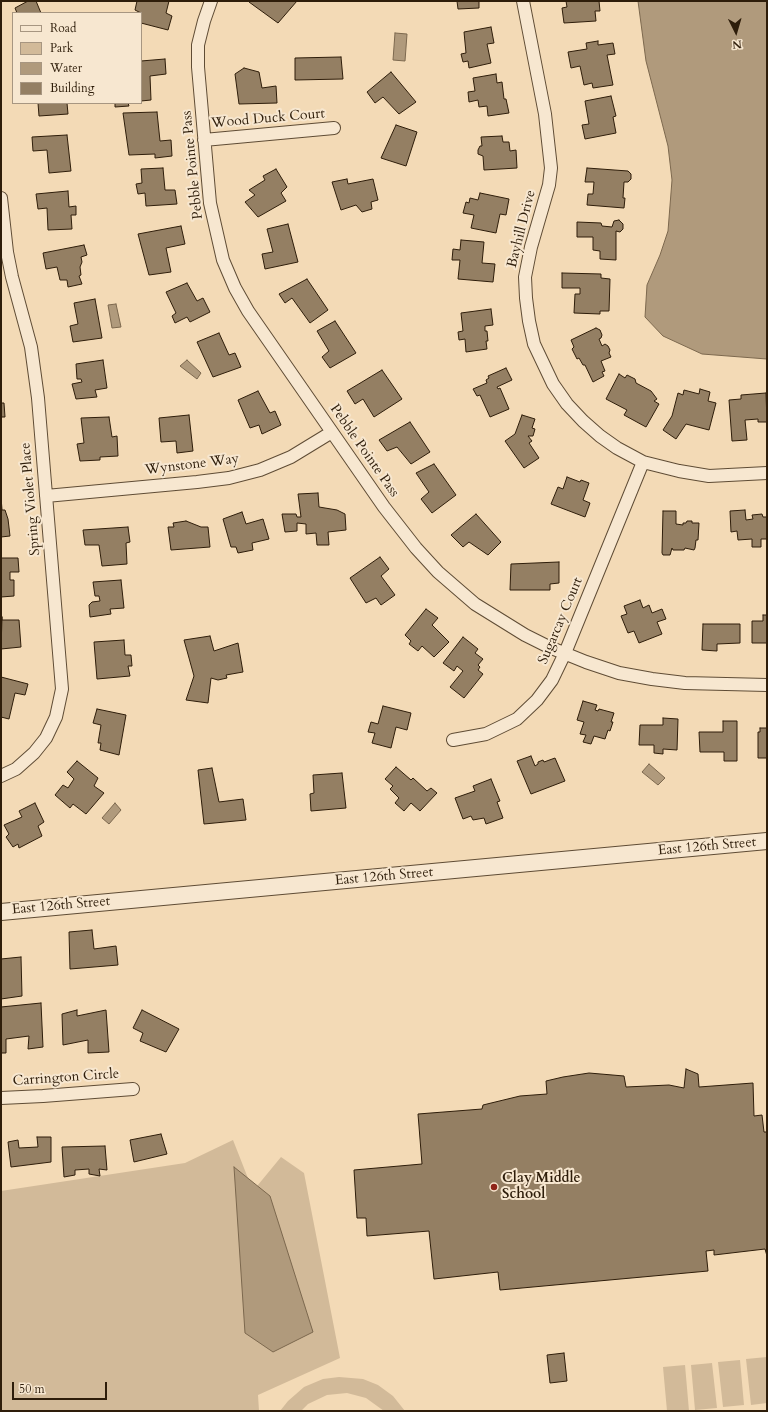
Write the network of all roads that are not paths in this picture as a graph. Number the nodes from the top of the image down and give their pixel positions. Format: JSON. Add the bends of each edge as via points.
{"nodes":[{"id":1,"x":211,"y":1,"type":"edge"},
{"id":2,"x":523,"y":1,"type":"edge"},
{"id":3,"x":334,"y":128,"type":"dead end"},
{"id":4,"x":204,"y":140,"type":"junction"},
{"id":5,"x":1,"y":198,"type":"edge"},
{"id":6,"x":332,"y":432,"type":"junction"},
{"id":7,"x":643,"y":462,"type":"junction"},
{"id":8,"x":767,"y":473,"type":"edge"},
{"id":9,"x":46,"y":496,"type":"junction"},
{"id":10,"x":565,"y":653,"type":"junction"},
{"id":11,"x":767,"y":685,"type":"edge"},
{"id":12,"x":453,"y":740,"type":"dead end"},
{"id":13,"x":1,"y":776,"type":"edge"},
{"id":14,"x":767,"y":841,"type":"edge"},
{"id":15,"x":1,"y":912,"type":"edge"},
{"id":16,"x":133,"y":1088,"type":"dead end"},
{"id":17,"x":1,"y":1098,"type":"edge"}],
"edges":[{"from":1,"to":4,"type":"street","name":"Pebble Pointe Pass","via":[[198,45]]},
{"from":2,"to":7,"type":"street","name":"Bayhill Drive","via":[[545,114],[551,168],[525,277],[534,344],[553,384],[567,404],[600,436]]},
{"from":3,"to":4,"type":"street","name":"Wood Duck Court"},
{"from":4,"to":6,"type":"street","name":"Pebble Pointe Pass","via":[[210,203],[216,233],[235,288],[248,311]]},
{"from":5,"to":9,"type":"street","name":"Spring Violet Place","via":[[12,277],[31,347]]},
{"from":6,"to":9,"type":"street","name":"Wynstone Way","via":[[291,458],[229,478]]},
{"from":6,"to":10,"type":"street","name":"Pebble Pointe Pass","via":[[384,507],[438,572],[475,604],[504,623]]},
{"from":7,"to":8,"type":"street","name":"Bayhill Drive","via":[[709,476]]},
{"from":7,"to":10,"type":"street","name":"Sugarcay Court"},
{"from":9,"to":13,"type":"street","name":"Spring Violet Place","via":[[62,689],[56,717],[46,738],[16,769]]},
{"from":10,"to":11,"type":"street","name":"Pebble Pointe Pass","via":[[619,673],[652,679],[685,683]]},
{"from":10,"to":12,"type":"street","name":"Sugarcay Court","via":[[548,685],[517,719],[486,734]]},
{"from":14,"to":15,"type":"street","name":"East 126th Street"},
{"from":16,"to":17,"type":"street","name":"Carrington Circle"}]}
